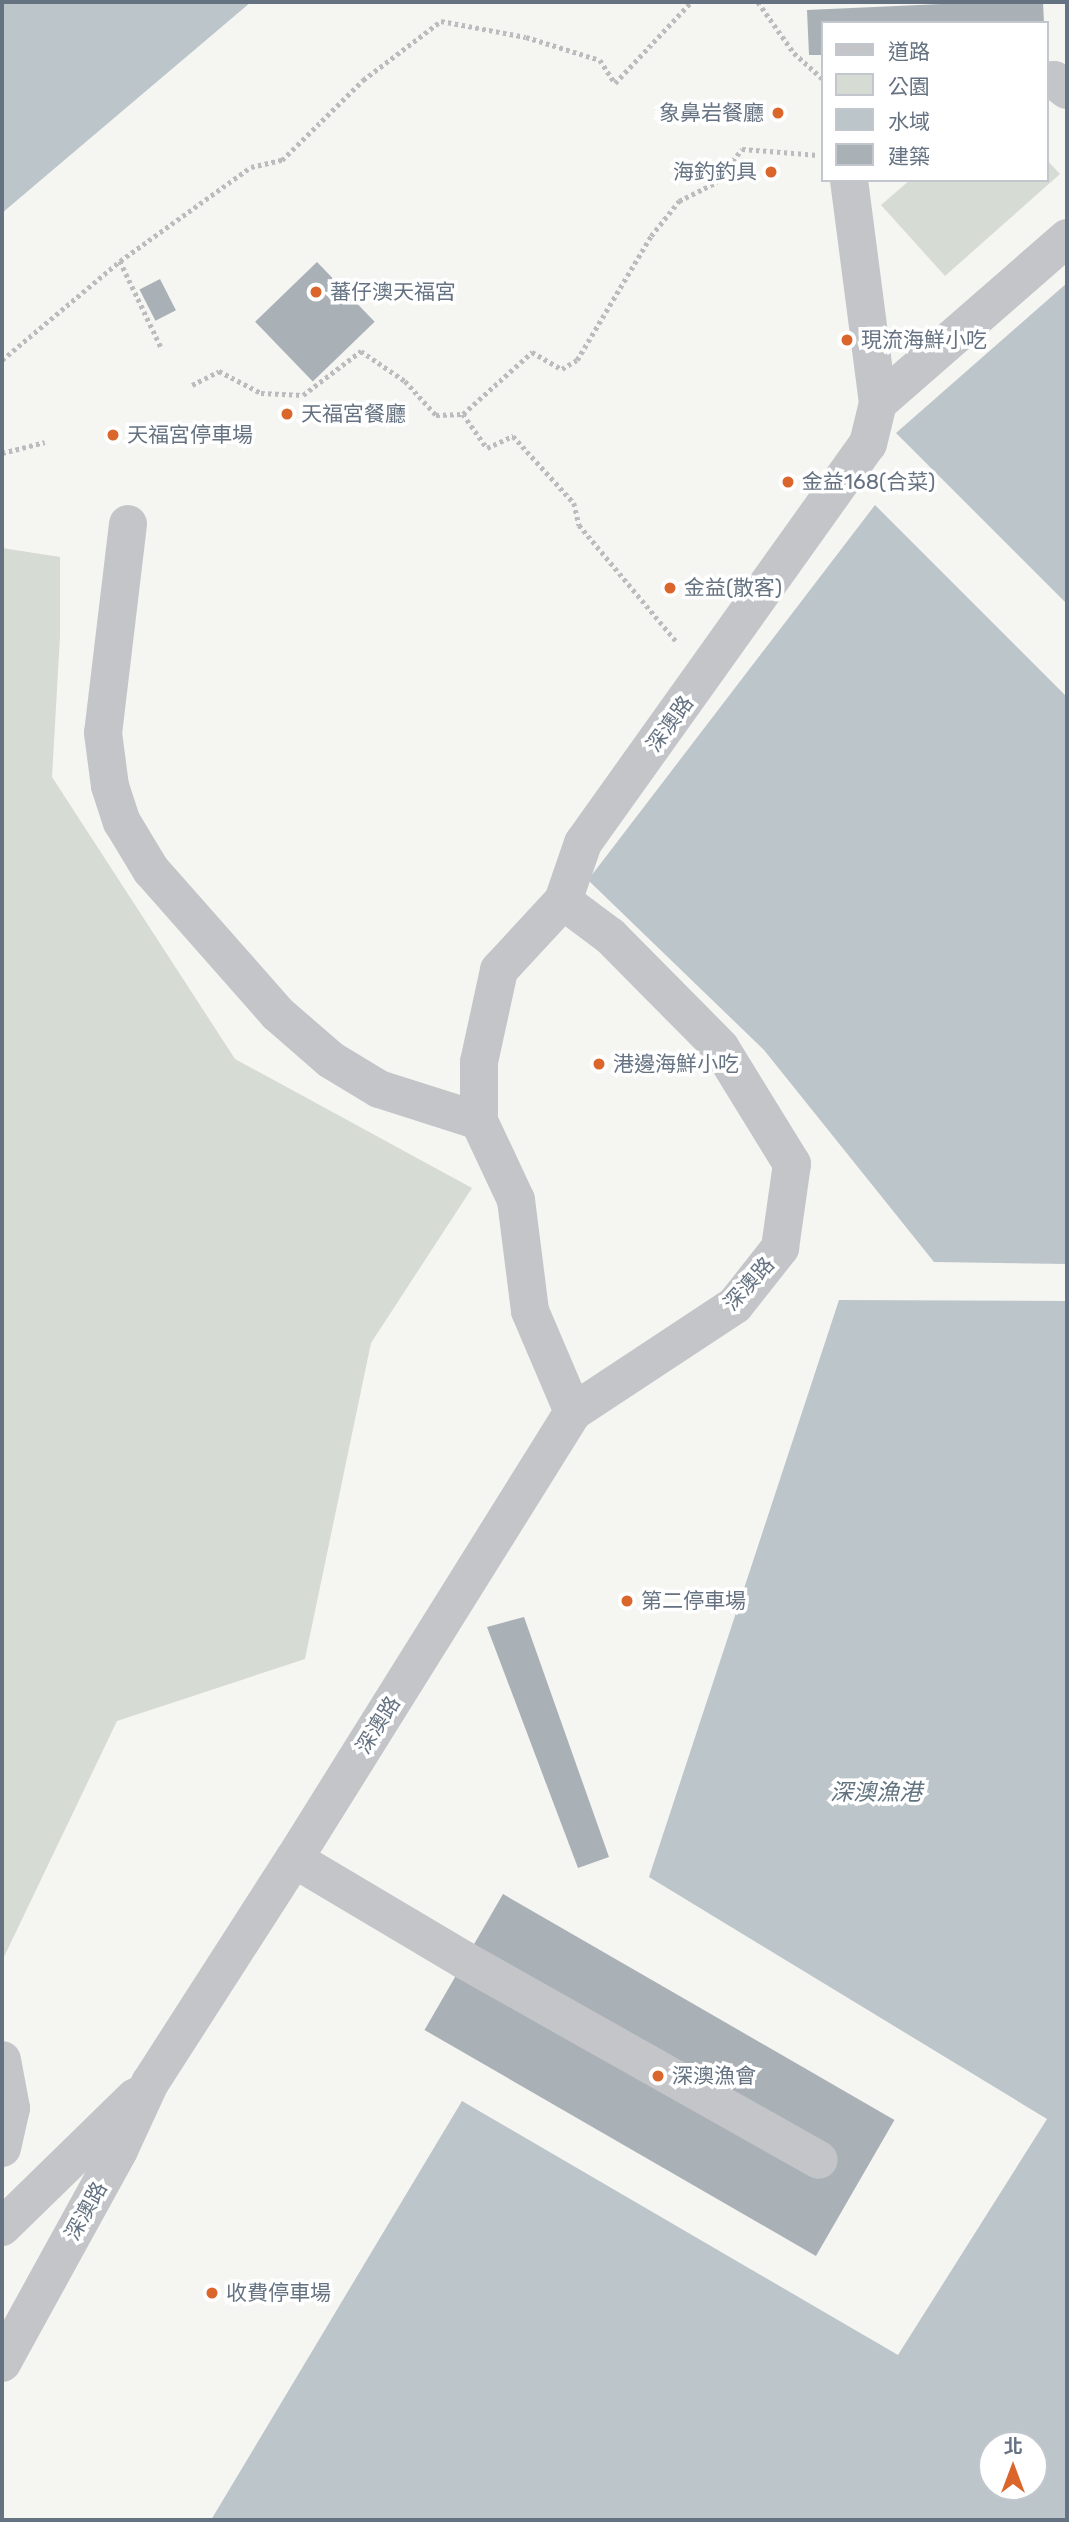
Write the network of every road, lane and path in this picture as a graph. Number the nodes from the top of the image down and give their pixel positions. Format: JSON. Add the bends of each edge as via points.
{"nodes":[{"id":1,"x":691,"y":2,"type":"edge"},
{"id":2,"x":758,"y":2,"type":"edge"},
{"id":3,"x":820,"y":76,"type":"edge"},
{"id":4,"x":1048,"y":81,"type":"edge"},
{"id":5,"x":1067,"y":90,"type":"edge"},
{"id":6,"x":820,"y":156,"type":"edge"},
{"id":7,"x":849,"y":182,"type":"edge"},
{"id":8,"x":1067,"y":239,"type":"edge"},
{"id":9,"x":120,"y":261,"type":"junction"},
{"id":10,"x":162,"y":349,"type":"dead end"},
{"id":11,"x":2,"y":360,"type":"edge"},
{"id":12,"x":192,"y":385,"type":"dead end"},
{"id":13,"x":878,"y":403,"type":"junction"},
{"id":14,"x":463,"y":414,"type":"junction"},
{"id":15,"x":45,"y":442,"type":"dead end"},
{"id":16,"x":2,"y":453,"type":"edge"},
{"id":17,"x":128,"y":524,"type":"dead end"},
{"id":18,"x":705,"y":676,"type":"junction"},
{"id":19,"x":563,"y":901,"type":"junction"},
{"id":20,"x":478,"y":1121,"type":"junction"},
{"id":21,"x":573,"y":1412,"type":"junction"},
{"id":22,"x":295,"y":1859,"type":"junction"},
{"id":23,"x":2,"y":2060,"type":"edge"},
{"id":24,"x":150,"y":2083,"type":"junction"},
{"id":25,"x":2,"y":2148,"type":"edge"},
{"id":26,"x":820,"y":2160,"type":"dead end"},
{"id":27,"x":2,"y":2227,"type":"edge"},
{"id":28,"x":2,"y":2363,"type":"edge"}],
"edges":[{"from":1,"to":9,"type":"path","via":[[615,83],[600,60],[526,37],[441,21],[363,80],[282,160],[251,167]]},
{"from":2,"to":3,"type":"path","via":[[793,52]]},
{"from":4,"to":5,"type":"street"},
{"from":6,"to":14,"type":"path","via":[[742,149],[715,183],[679,201],[651,236],[577,360],[562,369],[532,352]]},
{"from":7,"to":13,"type":"street"},
{"from":8,"to":13,"type":"street"},
{"from":9,"to":10,"type":"path"},
{"from":9,"to":11,"type":"path"},
{"from":12,"to":14,"type":"path","via":[[219,371],[261,393],[303,395],[361,351],[405,381],[436,415]]},
{"from":13,"to":18,"type":"street","name":"深澳路","via":[[868,444]]},
{"from":14,"to":18,"type":"path","via":[[487,448],[513,436],[574,503],[579,525]]},
{"from":15,"to":16,"type":"path"},
{"from":17,"to":20,"type":"street","via":[[103,733],[110,786],[122,822],[160,880],[278,1014],[331,1060],[379,1089]]},
{"from":18,"to":19,"type":"street","name":"深澳路","via":[[583,843]]},
{"from":19,"to":20,"type":"street","via":[[499,971],[479,1062]]},
{"from":19,"to":21,"type":"street","name":"深澳路","via":[[610,936],[720,1047],[792,1164],[780,1248],[735,1305]]},
{"from":20,"to":21,"type":"street","via":[[516,1200],[530,1311]]},
{"from":21,"to":22,"type":"street","name":"深澳路"},
{"from":22,"to":24,"type":"street","name":"深澳路"},
{"from":22,"to":26,"type":"street","via":[[464,1960]]},
{"from":23,"to":25,"type":"street","via":[[11,2108]]},
{"from":24,"to":27,"type":"street"},
{"from":24,"to":28,"type":"street","name":"深澳路","via":[[119,2150]]}]}
